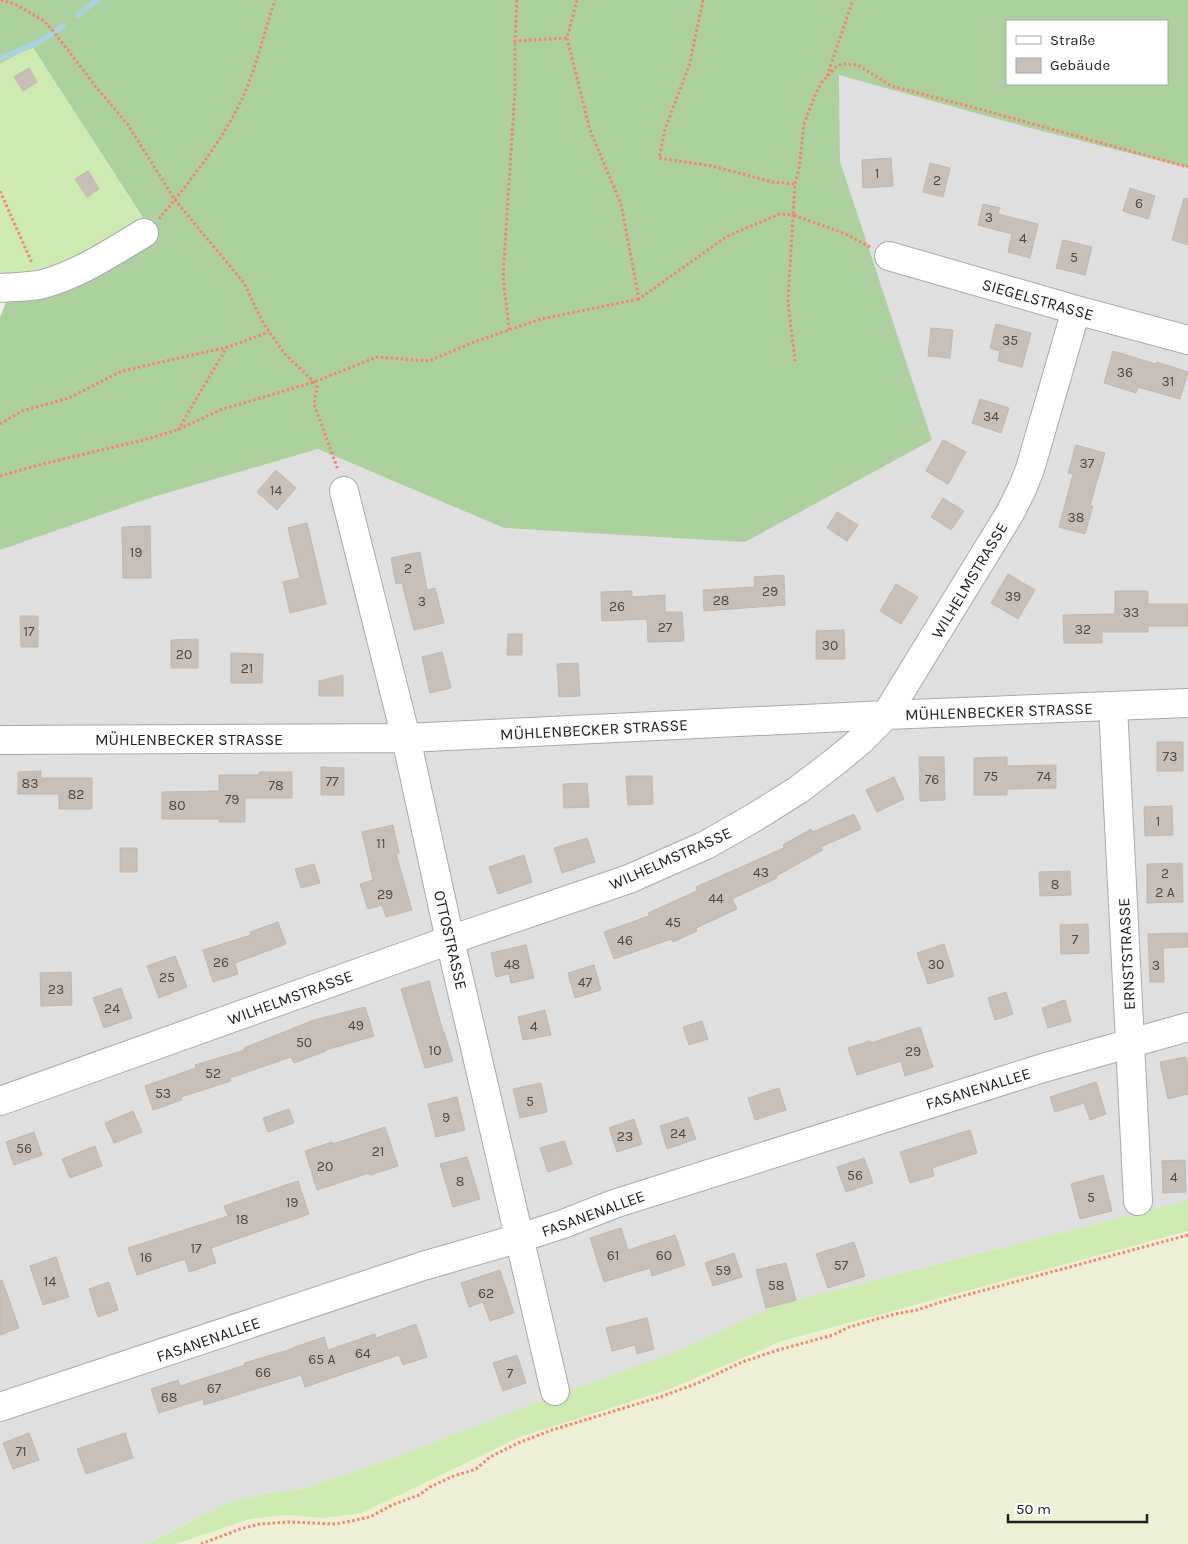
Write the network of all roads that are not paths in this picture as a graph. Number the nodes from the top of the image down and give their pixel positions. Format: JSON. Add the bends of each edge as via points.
{"nodes":[{"id":1,"x":144,"y":233,"type":"dead end"},
{"id":2,"x":889,"y":256,"type":"road end"},
{"id":3,"x":0,"y":288,"type":"edge"},
{"id":4,"x":1076,"y":310,"type":"junction"},
{"id":5,"x":1188,"y":340,"type":"edge"},
{"id":6,"x":344,"y":491,"type":"dead end"},
{"id":7,"x":1188,"y":703,"type":"edge"},
{"id":8,"x":1113,"y":706,"type":"junction"},
{"id":9,"x":886,"y":715,"type":"junction"},
{"id":10,"x":406,"y":738,"type":"junction"},
{"id":11,"x":0,"y":740,"type":"edge"},
{"id":12,"x":450,"y":940,"type":"junction"},
{"id":13,"x":1188,"y":1027,"type":"edge"},
{"id":14,"x":1130,"y":1043,"type":"junction"},
{"id":15,"x":0,"y":1100,"type":"edge"},
{"id":16,"x":1138,"y":1201,"type":"dead end"},
{"id":17,"x":520,"y":1238,"type":"junction"},
{"id":18,"x":555,"y":1391,"type":"dead end"},
{"id":19,"x":0,"y":1407,"type":"edge"}],
"edges":[{"from":1,"to":3,"type":"street","via":[[60,279]]},
{"from":2,"to":4,"type":"street","name":"SIEGELSTRASSE"},
{"from":4,"to":5,"type":"street","name":"SIEGELSTRASSE"},
{"from":4,"to":9,"type":"street","name":"WILHELMSTRASSE","via":[[1035,455],[1022,489]]},
{"from":6,"to":10,"type":"street","name":"OTTOSTRASSE"},
{"from":7,"to":8,"type":"street","name":"MÜHLENBECKER STRASSE"},
{"from":8,"to":9,"type":"street","name":"MÜHLENBECKER STRASSE"},
{"from":8,"to":14,"type":"street","name":"ERNSTSTRASSE"},
{"from":9,"to":10,"type":"street","name":"MÜHLENBECKER STRASSE"},
{"from":9,"to":12,"type":"street","name":"WILHELMSTRASSE","via":[[848,752],[798,790],[706,845],[629,879]]},
{"from":10,"to":11,"type":"street","name":"MÜHLENBECKER STRASSE"},
{"from":10,"to":12,"type":"street","name":"OTTOSTRASSE"},
{"from":12,"to":15,"type":"street","name":"WILHELMSTRASSE"},
{"from":12,"to":17,"type":"street","name":"OTTOSTRASSE"},
{"from":13,"to":14,"type":"street","name":"FASANENALLEE"},
{"from":14,"to":16,"type":"street","name":"ERNSTSTRASSE"},
{"from":14,"to":17,"type":"street","name":"FASANENALLEE","via":[[614,1204]]},
{"from":17,"to":18,"type":"street","name":"OTTOSTRASSE"},
{"from":17,"to":19,"type":"street","name":"FASANENALLEE","via":[[423,1266]]}]}
